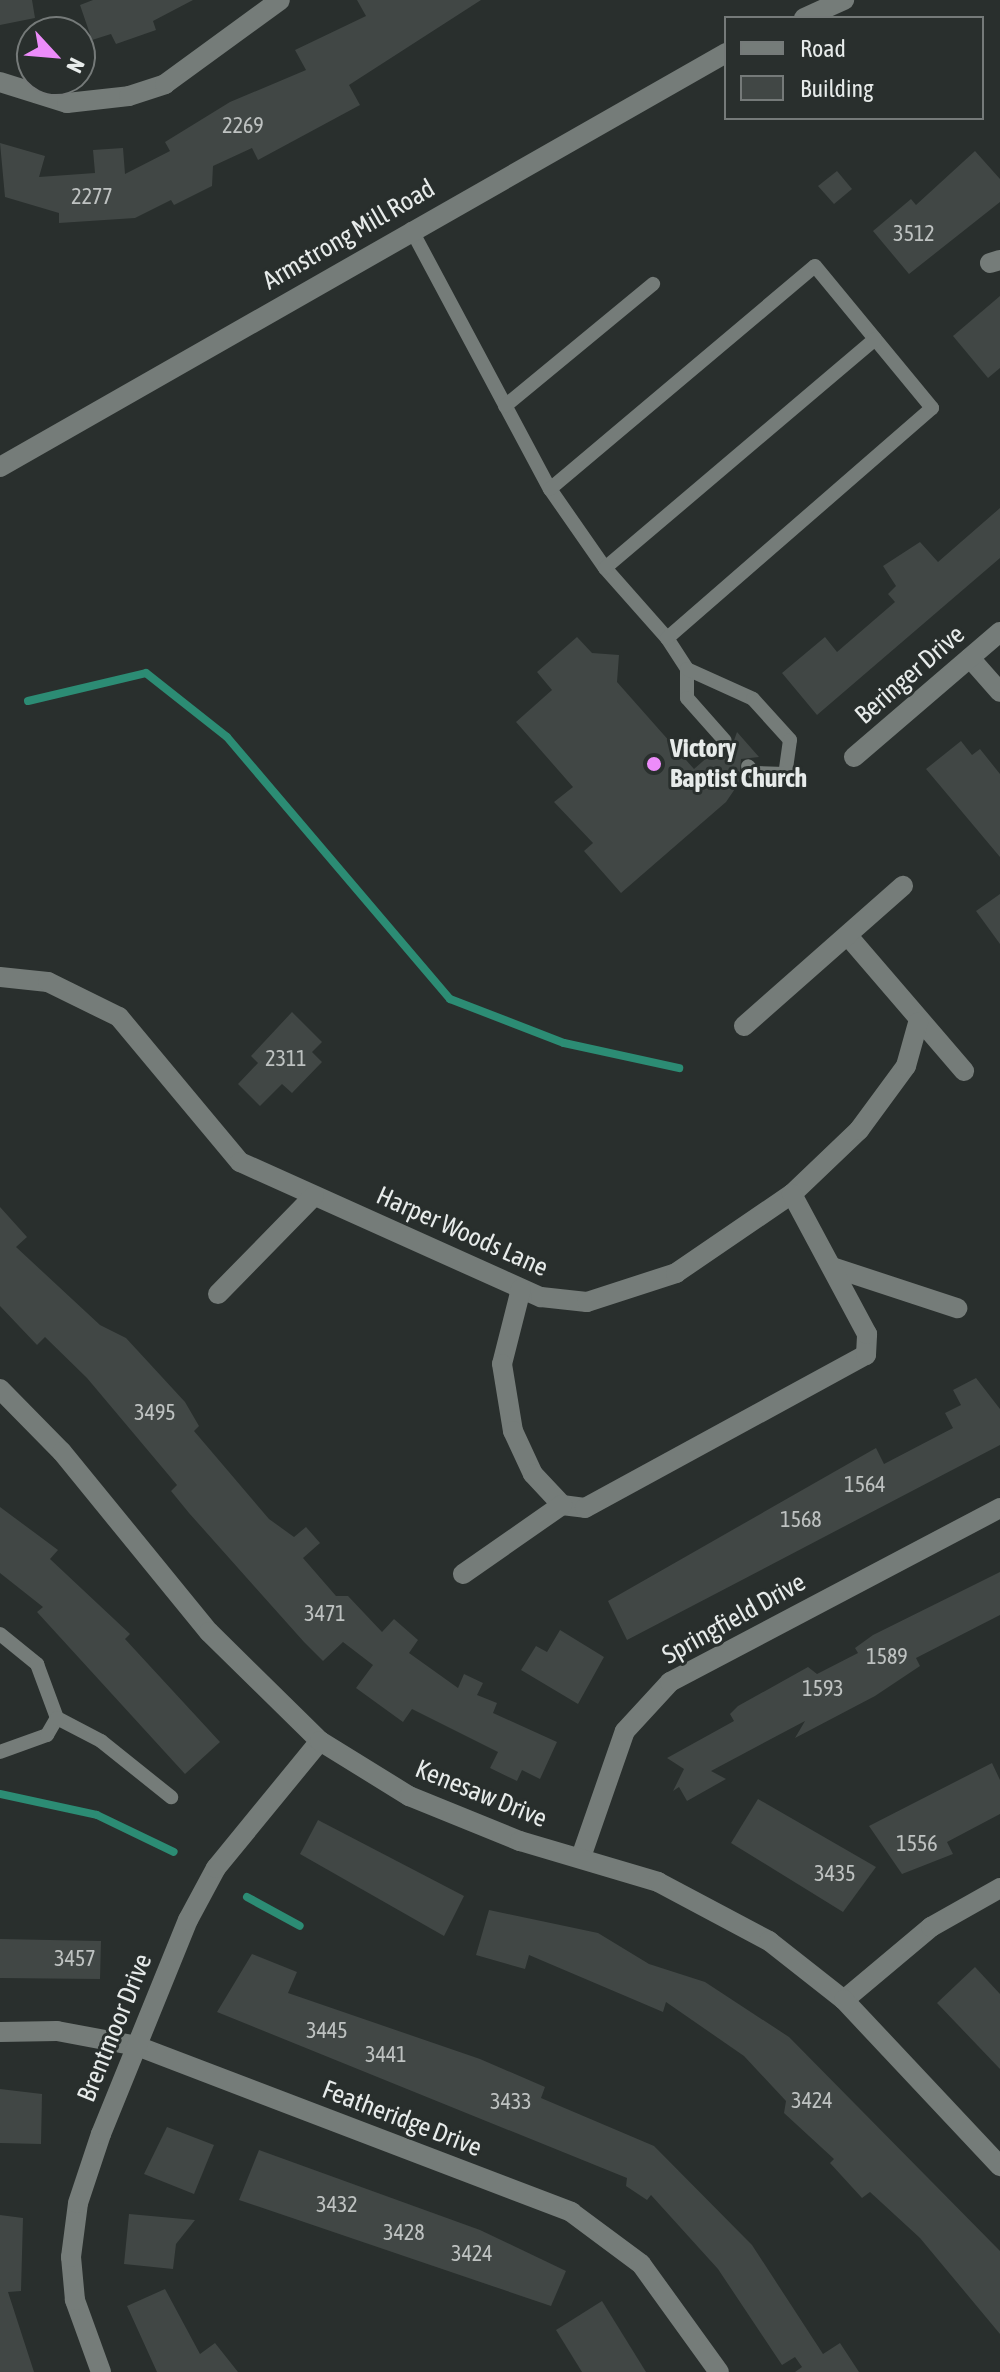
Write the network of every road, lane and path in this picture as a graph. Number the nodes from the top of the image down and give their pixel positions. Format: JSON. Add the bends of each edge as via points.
{"nodes":[{"id":1,"x":280,"y":0,"type":"edge"},
{"id":2,"x":844,"y":0,"type":"edge"},
{"id":3,"x":808,"y":16,"type":"edge"},
{"id":4,"x":724,"y":54,"type":"edge"},
{"id":5,"x":0,"y":82,"type":"edge"},
{"id":6,"x":411,"y":229,"type":"junction"},
{"id":7,"x":653,"y":284,"type":"dead end"},
{"id":8,"x":875,"y":339,"type":"junction"},
{"id":9,"x":505,"y":406,"type":"junction"},
{"id":10,"x":0,"y":467,"type":"edge"},
{"id":11,"x":550,"y":489,"type":"junction"},
{"id":12,"x":605,"y":568,"type":"junction"},
{"id":13,"x":1000,"y":632,"type":"edge"},
{"id":14,"x":667,"y":638,"type":"junction"},
{"id":15,"x":970,"y":658,"type":"junction"},
{"id":16,"x":687,"y":669,"type":"junction"},
{"id":17,"x":1000,"y":692,"type":"edge"},
{"id":18,"x":725,"y":741,"type":"dead end"},
{"id":19,"x":854,"y":757,"type":"dead end"},
{"id":20,"x":748,"y":766,"type":"dead end"},
{"id":21,"x":903,"y":886,"type":"dead end"},
{"id":22,"x":848,"y":936,"type":"junction"},
{"id":23,"x":0,"y":977,"type":"edge"},
{"id":24,"x":918,"y":1023,"type":"junction"},
{"id":25,"x":744,"y":1026,"type":"dead end"},
{"id":26,"x":964,"y":1071,"type":"dead end"},
{"id":27,"x":792,"y":1194,"type":"junction"},
{"id":28,"x":314,"y":1196,"type":"junction"},
{"id":29,"x":832,"y":1267,"type":"junction"},
{"id":30,"x":521,"y":1289,"type":"junction"},
{"id":31,"x":218,"y":1294,"type":"dead end"},
{"id":32,"x":957,"y":1308,"type":"dead end"},
{"id":33,"x":0,"y":1389,"type":"edge"},
{"id":34,"x":562,"y":1505,"type":"junction"},
{"id":35,"x":1000,"y":1508,"type":"edge"},
{"id":36,"x":463,"y":1574,"type":"dead end"},
{"id":37,"x":0,"y":1634,"type":"edge"},
{"id":38,"x":57,"y":1718,"type":"junction"},
{"id":39,"x":320,"y":1741,"type":"junction"},
{"id":40,"x":0,"y":1752,"type":"edge"},
{"id":41,"x":171,"y":1797,"type":"dead end"},
{"id":42,"x":581,"y":1857,"type":"junction"},
{"id":43,"x":1000,"y":1888,"type":"edge"},
{"id":44,"x":844,"y":2000,"type":"junction"},
{"id":45,"x":0,"y":2032,"type":"edge"},
{"id":46,"x":137,"y":2046,"type":"junction"},
{"id":47,"x":1000,"y":2166,"type":"edge"},
{"id":48,"x":101,"y":2372,"type":"edge"},
{"id":49,"x":719,"y":2372,"type":"edge"}],
"edges":[{"from":1,"to":5,"type":"street","via":[[165,84],[129,96],[67,103]]},
{"from":2,"to":3,"type":"street"},
{"from":4,"to":6,"type":"street","name":"Armstrong Mill Road"},
{"from":6,"to":9,"type":"lane"},
{"from":6,"to":10,"type":"street","name":"Armstrong Mill Road"},
{"from":7,"to":9,"type":"lane"},
{"from":8,"to":11,"type":"lane","via":[[815,266]]},
{"from":8,"to":12,"type":"lane"},
{"from":8,"to":14,"type":"lane","via":[[932,408]]},
{"from":9,"to":11,"type":"lane"},
{"from":11,"to":12,"type":"lane"},
{"from":12,"to":14,"type":"lane"},
{"from":13,"to":15,"type":"street","name":"Beringer Drive"},
{"from":14,"to":16,"type":"lane"},
{"from":15,"to":17,"type":"street"},
{"from":15,"to":19,"type":"street","name":"Beringer Drive"},
{"from":16,"to":18,"type":"lane","via":[[687,698]]},
{"from":16,"to":20,"type":"lane","via":[[753,699],[790,740],[785,774],[754,773]]},
{"from":21,"to":22,"type":"street"},
{"from":22,"to":24,"type":"street"},
{"from":22,"to":25,"type":"street"},
{"from":23,"to":28,"type":"street","name":"Harper Woods Lane","via":[[48,982],[119,1017],[240,1162]]},
{"from":24,"to":26,"type":"street"},
{"from":24,"to":27,"type":"street","name":"Harper Woods Lane","via":[[906,1066],[859,1130]]},
{"from":27,"to":29,"type":"street"},
{"from":27,"to":30,"type":"street","name":"Harper Woods Lane","via":[[637,1292],[587,1302]]},
{"from":28,"to":30,"type":"street","name":"Harper Woods Lane"},
{"from":28,"to":31,"type":"street"},
{"from":29,"to":32,"type":"street"},
{"from":29,"to":34,"type":"street","via":[[867,1334],[866,1355],[854,1366],[585,1508]]},
{"from":30,"to":34,"type":"street","via":[[502,1364],[513,1431],[533,1474]]},
{"from":33,"to":39,"type":"street","name":"Kenesaw Drive","via":[[62,1452],[209,1632]]},
{"from":34,"to":36,"type":"street"},
{"from":35,"to":42,"type":"street","name":"Springfield Drive","via":[[670,1682],[625,1731]]},
{"from":37,"to":38,"type":"lane","via":[[37,1664]]},
{"from":38,"to":40,"type":"lane","via":[[47,1735]]},
{"from":38,"to":41,"type":"lane","via":[[101,1741]]},
{"from":39,"to":42,"type":"street","name":"Kenesaw Drive","via":[[409,1796]]},
{"from":39,"to":46,"type":"street","name":"Brentmoor Drive","via":[[216,1868],[165,1969]]},
{"from":42,"to":44,"type":"street","name":"Kenesaw Drive","via":[[719,1911]]},
{"from":43,"to":44,"type":"street","via":[[931,1927]]},
{"from":44,"to":47,"type":"street","name":"Kenesaw Drive"},
{"from":45,"to":46,"type":"street","name":"Featheridge Drive","via":[[57,2031]]},
{"from":46,"to":48,"type":"street","name":"Brentmoor Drive","via":[[78,2203],[71,2257],[75,2300]]},
{"from":46,"to":49,"type":"street","name":"Featheridge Drive","via":[[596,2225],[641,2264]]}]}
